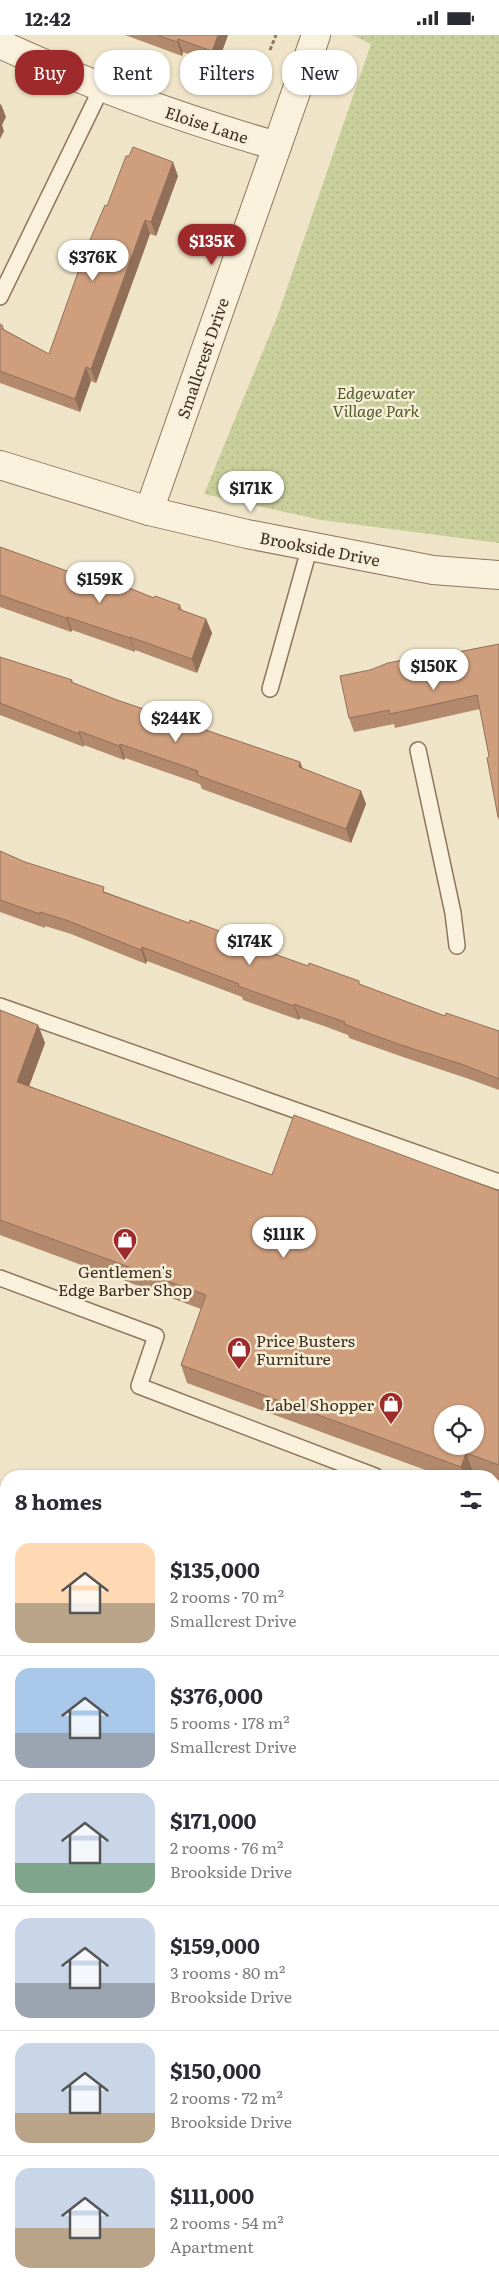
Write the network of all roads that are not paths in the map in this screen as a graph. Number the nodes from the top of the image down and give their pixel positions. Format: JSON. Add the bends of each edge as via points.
{"nodes":[{"id":1,"x":316,"y":35,"type":"edge"},
{"id":2,"x":0,"y":44,"type":"edge"},
{"id":3,"x":94,"y":84,"type":"edge"},
{"id":4,"x":98,"y":95,"type":"edge"},
{"id":5,"x":124,"y":95,"type":"edge"},
{"id":6,"x":277,"y":146,"type":"junction"},
{"id":7,"x":0,"y":297,"type":"edge"},
{"id":8,"x":0,"y":465,"type":"edge"},
{"id":9,"x":149,"y":511,"type":"junction"},
{"id":10,"x":310,"y":546,"type":"junction"},
{"id":11,"x":499,"y":575,"type":"edge"},
{"id":12,"x":270,"y":689,"type":"dead end"},
{"id":13,"x":418,"y":750,"type":"dead end"},
{"id":14,"x":457,"y":946,"type":"dead end"},
{"id":15,"x":0,"y":1006,"type":"edge"},
{"id":16,"x":499,"y":1181,"type":"edge"},
{"id":17,"x":0,"y":1278,"type":"edge"},
{"id":18,"x":359,"y":1470,"type":"edge"}],
"edges":[{"from":1,"to":6,"type":"street","name":"Smallcrest Drive"},
{"from":2,"to":3,"type":"street","name":"Eloise Lane"},
{"from":4,"to":7,"type":"lane"},
{"from":5,"to":6,"type":"street","name":"Eloise Lane"},
{"from":6,"to":9,"type":"street","name":"Smallcrest Drive"},
{"from":8,"to":9,"type":"street","name":"Brookside Drive"},
{"from":9,"to":10,"type":"street","name":"Brookside Drive"},
{"from":10,"to":11,"type":"street","name":"Brookside Drive","via":[[433,570]]},
{"from":10,"to":12,"type":"lane"},
{"from":13,"to":14,"type":"lane","via":[[453,913]]},
{"from":15,"to":16,"type":"lane"},
{"from":17,"to":18,"type":"lane","via":[[156,1336],[139,1386]]}]}
